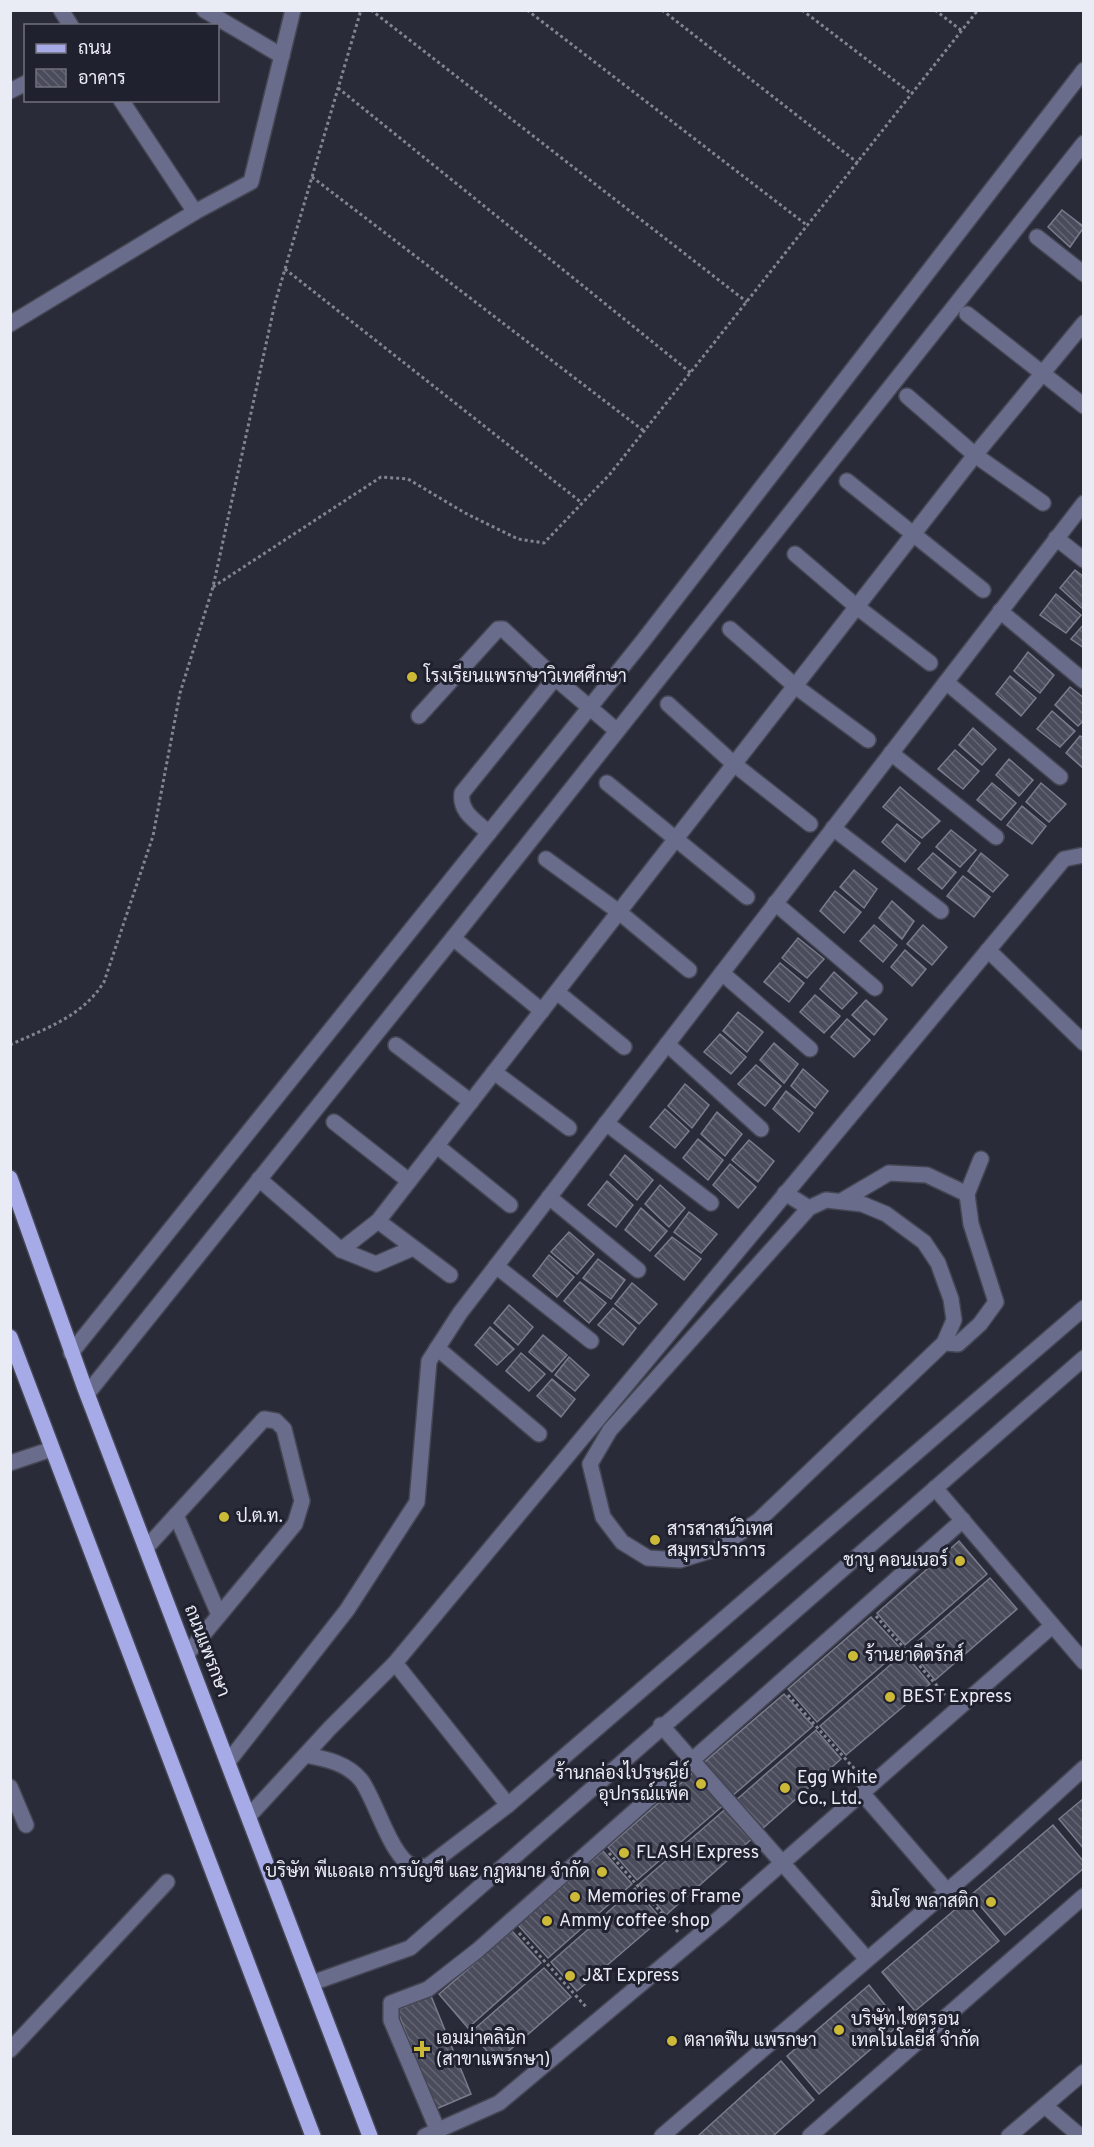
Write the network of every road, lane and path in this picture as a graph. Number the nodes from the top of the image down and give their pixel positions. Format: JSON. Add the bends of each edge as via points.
{"nodes":[{"id":1,"x":61,"y":10,"type":"edge"},
{"id":2,"x":204,"y":10,"type":"edge"},
{"id":3,"x":294,"y":10,"type":"edge"},
{"id":4,"x":361,"y":10,"type":"edge"},
{"id":5,"x":371,"y":10,"type":"edge"},
{"id":6,"x":526,"y":10,"type":"edge"},
{"id":7,"x":662,"y":10,"type":"edge"},
{"id":8,"x":802,"y":10,"type":"edge"},
{"id":9,"x":935,"y":10,"type":"edge"},
{"id":10,"x":978,"y":10,"type":"edge"},
{"id":11,"x":70,"y":24,"type":"edge"},
{"id":12,"x":962,"y":31,"type":"junction"},
{"id":13,"x":282,"y":56,"type":"junction"},
{"id":14,"x":1083,"y":70,"type":"edge"},
{"id":15,"x":24,"y":84,"type":"edge"},
{"id":16,"x":338,"y":88,"type":"junction"},
{"id":17,"x":10,"y":91,"type":"edge"},
{"id":18,"x":912,"y":94,"type":"junction"},
{"id":19,"x":122,"y":102,"type":"edge"},
{"id":20,"x":1083,"y":143,"type":"edge"},
{"id":21,"x":858,"y":163,"type":"junction"},
{"id":22,"x":312,"y":177,"type":"junction"},
{"id":23,"x":195,"y":212,"type":"junction"},
{"id":24,"x":808,"y":226,"type":"junction"},
{"id":25,"x":1037,"y":237,"type":"dead end"},
{"id":26,"x":285,"y":269,"type":"junction"},
{"id":27,"x":1083,"y":274,"type":"edge"},
{"id":28,"x":747,"y":303,"type":"junction"},
{"id":29,"x":967,"y":314,"type":"dead end"},
{"id":30,"x":1083,"y":323,"type":"edge"},
{"id":31,"x":10,"y":324,"type":"edge"},
{"id":32,"x":691,"y":373,"type":"junction"},
{"id":33,"x":1041,"y":374,"type":"junction"},
{"id":34,"x":907,"y":396,"type":"dead end"},
{"id":35,"x":1083,"y":406,"type":"edge"},
{"id":36,"x":644,"y":431,"type":"junction"},
{"id":37,"x":975,"y":455,"type":"junction"},
{"id":38,"x":847,"y":481,"type":"dead end"},
{"id":39,"x":582,"y":503,"type":"junction"},
{"id":40,"x":1043,"y":503,"type":"dead end"},
{"id":41,"x":1083,"y":503,"type":"edge"},
{"id":42,"x":913,"y":535,"type":"junction"},
{"id":43,"x":1056,"y":538,"type":"junction"},
{"id":44,"x":795,"y":554,"type":"dead end"},
{"id":45,"x":1083,"y":560,"type":"edge"},
{"id":46,"x":213,"y":586,"type":"junction"},
{"id":47,"x":984,"y":590,"type":"dead end"},
{"id":48,"x":857,"y":607,"type":"junction"},
{"id":49,"x":1000,"y":611,"type":"junction"},
{"id":50,"x":730,"y":629,"type":"dead end"},
{"id":51,"x":930,"y":663,"type":"dead end"},
{"id":52,"x":555,"y":678,"type":"junction"},
{"id":53,"x":1083,"y":681,"type":"edge"},
{"id":54,"x":946,"y":682,"type":"junction"},
{"id":55,"x":795,"y":686,"type":"junction"},
{"id":56,"x":588,"y":704,"type":"junction"},
{"id":57,"x":668,"y":704,"type":"dead end"},
{"id":58,"x":419,"y":716,"type":"dead end"},
{"id":59,"x":616,"y":730,"type":"junction"},
{"id":60,"x":868,"y":740,"type":"dead end"},
{"id":61,"x":891,"y":753,"type":"junction"},
{"id":62,"x":734,"y":764,"type":"junction"},
{"id":63,"x":1060,"y":777,"type":"dead end"},
{"id":64,"x":607,"y":783,"type":"dead end"},
{"id":65,"x":810,"y":824,"type":"dead end"},
{"id":66,"x":834,"y":828,"type":"junction"},
{"id":67,"x":486,"y":830,"type":"junction"},
{"id":68,"x":996,"y":837,"type":"dead end"},
{"id":69,"x":675,"y":840,"type":"junction"},
{"id":70,"x":1083,"y":855,"type":"edge"},
{"id":71,"x":546,"y":859,"type":"dead end"},
{"id":72,"x":747,"y":897,"type":"dead end"},
{"id":73,"x":776,"y":903,"type":"junction"},
{"id":74,"x":942,"y":911,"type":"dead end"},
{"id":75,"x":619,"y":912,"type":"junction"},
{"id":76,"x":453,"y":938,"type":"junction"},
{"id":77,"x":988,"y":950,"type":"junction"},
{"id":78,"x":689,"y":970,"type":"dead end"},
{"id":79,"x":722,"y":973,"type":"junction"},
{"id":80,"x":875,"y":988,"type":"dead end"},
{"id":81,"x":557,"y":992,"type":"junction"},
{"id":82,"x":542,"y":1011,"type":"junction"},
{"id":83,"x":1083,"y":1043,"type":"edge"},
{"id":84,"x":667,"y":1044,"type":"junction"},
{"id":85,"x":10,"y":1045,"type":"edge"},
{"id":86,"x":396,"y":1045,"type":"dead end"},
{"id":87,"x":624,"y":1047,"type":"dead end"},
{"id":88,"x":810,"y":1049,"type":"dead end"},
{"id":89,"x":494,"y":1072,"type":"junction"},
{"id":90,"x":471,"y":1102,"type":"junction"},
{"id":91,"x":334,"y":1122,"type":"dead end"},
{"id":92,"x":606,"y":1123,"type":"junction"},
{"id":93,"x":569,"y":1128,"type":"dead end"},
{"id":94,"x":761,"y":1129,"type":"dead end"},
{"id":95,"x":437,"y":1146,"type":"junction"},
{"id":96,"x":981,"y":1159,"type":"dead end"},
{"id":97,"x":10,"y":1178,"type":"edge"},
{"id":98,"x":259,"y":1179,"type":"junction"},
{"id":99,"x":409,"y":1181,"type":"junction"},
{"id":100,"x":785,"y":1193,"type":"junction"},
{"id":101,"x":967,"y":1194,"type":"junction"},
{"id":102,"x":549,"y":1197,"type":"junction"},
{"id":103,"x":843,"y":1200,"type":"junction"},
{"id":104,"x":711,"y":1203,"type":"dead end"},
{"id":105,"x":510,"y":1205,"type":"dead end"},
{"id":106,"x":809,"y":1208,"type":"junction"},
{"id":107,"x":378,"y":1221,"type":"junction"},
{"id":108,"x":413,"y":1248,"type":"junction"},
{"id":109,"x":341,"y":1250,"type":"junction"},
{"id":110,"x":496,"y":1266,"type":"junction"},
{"id":111,"x":638,"y":1270,"type":"dead end"},
{"id":112,"x":450,"y":1275,"type":"dead end"},
{"id":113,"x":1083,"y":1308,"type":"edge"},
{"id":114,"x":10,"y":1337,"type":"edge"},
{"id":115,"x":591,"y":1341,"type":"dead end"},
{"id":116,"x":944,"y":1343,"type":"junction"},
{"id":117,"x":437,"y":1348,"type":"junction"},
{"id":118,"x":72,"y":1353,"type":"junction"},
{"id":119,"x":1083,"y":1358,"type":"edge"},
{"id":120,"x":87,"y":1394,"type":"junction"},
{"id":121,"x":539,"y":1434,"type":"dead end"},
{"id":122,"x":52,"y":1449,"type":"junction"},
{"id":123,"x":10,"y":1463,"type":"edge"},
{"id":124,"x":935,"y":1488,"type":"junction"},
{"id":125,"x":176,"y":1515,"type":"junction"},
{"id":126,"x":963,"y":1520,"type":"junction"},
{"id":127,"x":146,"y":1548,"type":"junction"},
{"id":128,"x":867,"y":1606,"type":"junction"},
{"id":129,"x":219,"y":1615,"type":"junction"},
{"id":130,"x":1052,"y":1626,"type":"junction"},
{"id":131,"x":186,"y":1654,"type":"junction"},
{"id":132,"x":1083,"y":1662,"type":"edge"},
{"id":133,"x":395,"y":1663,"type":"junction"},
{"id":134,"x":779,"y":1684,"type":"junction"},
{"id":135,"x":957,"y":1709,"type":"junction"},
{"id":136,"x":661,"y":1725,"type":"junction"},
{"id":137,"x":306,"y":1755,"type":"junction"},
{"id":138,"x":693,"y":1761,"type":"junction"},
{"id":139,"x":228,"y":1762,"type":"junction"},
{"id":140,"x":1083,"y":1768,"type":"edge"},
{"id":141,"x":10,"y":1787,"type":"edge"},
{"id":142,"x":866,"y":1789,"type":"junction"},
{"id":143,"x":508,"y":1805,"type":"junction"},
{"id":144,"x":249,"y":1816,"type":"junction"},
{"id":145,"x":26,"y":1825,"type":"dead end"},
{"id":146,"x":600,"y":1843,"type":"junction"},
{"id":147,"x":782,"y":1860,"type":"junction"},
{"id":148,"x":167,"y":1882,"type":"dead end"},
{"id":149,"x":947,"y":1891,"type":"junction"},
{"id":150,"x":1083,"y":1896,"type":"edge"},
{"id":151,"x":509,"y":1923,"type":"junction"},
{"id":152,"x":689,"y":1944,"type":"junction"},
{"id":153,"x":866,"y":1958,"type":"junction"},
{"id":154,"x":312,"y":1983,"type":"junction"},
{"id":155,"x":598,"y":2021,"type":"junction"},
{"id":156,"x":10,"y":2050,"type":"edge"},
{"id":157,"x":1083,"y":2072,"type":"edge"},
{"id":158,"x":1045,"y":2106,"type":"junction"},
{"id":159,"x":431,"y":2134,"type":"edge"},
{"id":160,"x":313,"y":2136,"type":"edge"},
{"id":161,"x":370,"y":2136,"type":"edge"},
{"id":162,"x":662,"y":2136,"type":"edge"},
{"id":163,"x":810,"y":2136,"type":"edge"},
{"id":164,"x":1009,"y":2136,"type":"edge"},
{"id":165,"x":1080,"y":2136,"type":"edge"}],
"edges":[{"from":1,"to":11,"type":"street"},
{"from":2,"to":13,"type":"street"},
{"from":3,"to":13,"type":"street"},
{"from":4,"to":16,"type":"path"},
{"from":5,"to":28,"type":"path"},
{"from":6,"to":24,"type":"path"},
{"from":7,"to":21,"type":"path"},
{"from":8,"to":18,"type":"path"},
{"from":9,"to":12,"type":"path"},
{"from":10,"to":12,"type":"path"},
{"from":12,"to":18,"type":"path"},
{"from":13,"to":23,"type":"street","via":[[250,182]]},
{"from":14,"to":56,"type":"street"},
{"from":15,"to":17,"type":"street"},
{"from":16,"to":22,"type":"path"},
{"from":16,"to":32,"type":"path"},
{"from":18,"to":21,"type":"path"},
{"from":19,"to":23,"type":"street"},
{"from":20,"to":59,"type":"street"},
{"from":21,"to":24,"type":"path"},
{"from":22,"to":26,"type":"path"},
{"from":22,"to":36,"type":"path"},
{"from":23,"to":31,"type":"street"},
{"from":24,"to":28,"type":"path"},
{"from":25,"to":27,"type":"street"},
{"from":26,"to":39,"type":"path"},
{"from":26,"to":46,"type":"path"},
{"from":28,"to":32,"type":"path"},
{"from":29,"to":33,"type":"street"},
{"from":30,"to":33,"type":"street"},
{"from":32,"to":36,"type":"path"},
{"from":33,"to":35,"type":"street"},
{"from":33,"to":37,"type":"street"},
{"from":34,"to":37,"type":"street"},
{"from":36,"to":39,"type":"path"},
{"from":37,"to":40,"type":"street"},
{"from":37,"to":42,"type":"street"},
{"from":38,"to":42,"type":"street"},
{"from":39,"to":46,"type":"path","via":[[544,543],[518,539],[408,479],[381,477]]},
{"from":41,"to":43,"type":"street"},
{"from":42,"to":47,"type":"street"},
{"from":42,"to":48,"type":"street"},
{"from":43,"to":45,"type":"street"},
{"from":43,"to":49,"type":"street"},
{"from":44,"to":48,"type":"street"},
{"from":46,"to":85,"type":"path","via":[[180,693],[153,836],[104,982],[93,1000],[73,1016]]},
{"from":48,"to":51,"type":"street"},
{"from":48,"to":55,"type":"street"},
{"from":49,"to":53,"type":"street"},
{"from":49,"to":54,"type":"street"},
{"from":50,"to":55,"type":"street"},
{"from":52,"to":56,"type":"street"},
{"from":52,"to":58,"type":"street","via":[[503,628],[498,629]]},
{"from":52,"to":67,"type":"street","via":[[462,793],[460,802],[464,810]]},
{"from":54,"to":61,"type":"street"},
{"from":54,"to":63,"type":"street"},
{"from":55,"to":60,"type":"street"},
{"from":55,"to":62,"type":"street"},
{"from":56,"to":59,"type":"street"},
{"from":56,"to":67,"type":"street"},
{"from":57,"to":62,"type":"street"},
{"from":59,"to":76,"type":"street"},
{"from":61,"to":66,"type":"street"},
{"from":61,"to":68,"type":"street"},
{"from":62,"to":65,"type":"street"},
{"from":62,"to":69,"type":"street"},
{"from":64,"to":69,"type":"street"},
{"from":66,"to":73,"type":"street"},
{"from":66,"to":74,"type":"street"},
{"from":67,"to":118,"type":"street"},
{"from":69,"to":72,"type":"street"},
{"from":69,"to":75,"type":"street"},
{"from":70,"to":77,"type":"street","via":[[1064,859]]},
{"from":71,"to":75,"type":"street"},
{"from":73,"to":79,"type":"street"},
{"from":73,"to":80,"type":"street"},
{"from":75,"to":78,"type":"street"},
{"from":75,"to":81,"type":"street"},
{"from":76,"to":82,"type":"street"},
{"from":76,"to":98,"type":"street"},
{"from":77,"to":83,"type":"street"},
{"from":77,"to":100,"type":"street"},
{"from":79,"to":84,"type":"street"},
{"from":79,"to":88,"type":"street"},
{"from":81,"to":82,"type":"street"},
{"from":81,"to":87,"type":"street"},
{"from":82,"to":89,"type":"street"},
{"from":84,"to":92,"type":"street"},
{"from":84,"to":94,"type":"street"},
{"from":86,"to":90,"type":"street"},
{"from":89,"to":90,"type":"street"},
{"from":89,"to":93,"type":"street"},
{"from":90,"to":95,"type":"street"},
{"from":91,"to":99,"type":"street"},
{"from":92,"to":102,"type":"street"},
{"from":92,"to":104,"type":"street"},
{"from":95,"to":99,"type":"street"},
{"from":95,"to":105,"type":"street"},
{"from":96,"to":101,"type":"street"},
{"from":97,"to":118,"type":"main road","name":"ถนนแพรกษา"},
{"from":98,"to":109,"type":"street"},
{"from":98,"to":120,"type":"street"},
{"from":99,"to":107,"type":"street"},
{"from":100,"to":106,"type":"street"},
{"from":100,"to":133,"type":"street"},
{"from":101,"to":103,"type":"street","via":[[927,1176],[889,1173]]},
{"from":101,"to":116,"type":"street","via":[[971,1224],[996,1302],[958,1344]]},
{"from":102,"to":110,"type":"street"},
{"from":102,"to":111,"type":"street"},
{"from":103,"to":106,"type":"street","via":[[826,1200]]},
{"from":103,"to":116,"type":"street","via":[[886,1214],[924,1242],[938,1263],[951,1299],[954,1320]]},
{"from":106,"to":116,"type":"street","via":[[610,1430],[590,1464],[603,1517],[622,1542],[648,1558],[680,1560],[716,1549],[758,1521]]},
{"from":107,"to":108,"type":"street"},
{"from":107,"to":109,"type":"street"},
{"from":108,"to":109,"type":"street","via":[[376,1264]]},
{"from":108,"to":112,"type":"street"},
{"from":110,"to":115,"type":"street"},
{"from":110,"to":117,"type":"street"},
{"from":113,"to":143,"type":"street"},
{"from":114,"to":122,"type":"main road"},
{"from":117,"to":121,"type":"street"},
{"from":117,"to":139,"type":"street","via":[[429,1361],[417,1502],[347,1610]]},
{"from":118,"to":120,"type":"main road","name":"ถนนแพรกษา"},
{"from":119,"to":124,"type":"street"},
{"from":120,"to":127,"type":"main road","name":"ถนนแพรกษา"},
{"from":122,"to":123,"type":"street"},
{"from":122,"to":160,"type":"main road"},
{"from":124,"to":126,"type":"street"},
{"from":124,"to":136,"type":"street"},
{"from":125,"to":127,"type":"street"},
{"from":125,"to":129,"type":"street"},
{"from":125,"to":129,"type":"street","via":[[264,1419],[276,1421],[284,1429],[302,1502],[295,1524]]},
{"from":126,"to":128,"type":"street"},
{"from":126,"to":130,"type":"street"},
{"from":127,"to":131,"type":"main road","name":"ถนนแพรกษา"},
{"from":128,"to":134,"type":"street"},
{"from":128,"to":135,"type":"path"},
{"from":129,"to":131,"type":"street"},
{"from":130,"to":132,"type":"street"},
{"from":130,"to":135,"type":"street"},
{"from":131,"to":139,"type":"main road","name":"ถนนแพรกษา"},
{"from":133,"to":137,"type":"street"},
{"from":133,"to":143,"type":"street"},
{"from":134,"to":138,"type":"street"},
{"from":134,"to":142,"type":"path"},
{"from":135,"to":142,"type":"street"},
{"from":136,"to":138,"type":"street"},
{"from":136,"to":154,"type":"street","via":[[410,1948]]},
{"from":137,"to":143,"type":"street","via":[[334,1761],[360,1778],[397,1853],[412,1866],[428,1866]]},
{"from":137,"to":144,"type":"street"},
{"from":138,"to":146,"type":"street"},
{"from":138,"to":147,"type":"street"},
{"from":139,"to":144,"type":"main road","name":"ถนนแพรกษา"},
{"from":140,"to":149,"type":"street"},
{"from":141,"to":145,"type":"street"},
{"from":142,"to":147,"type":"street"},
{"from":142,"to":149,"type":"street"},
{"from":144,"to":154,"type":"main road","name":"ถนนแพรกษา"},
{"from":146,"to":151,"type":"street"},
{"from":146,"to":152,"type":"path"},
{"from":147,"to":152,"type":"street"},
{"from":147,"to":153,"type":"street"},
{"from":148,"to":156,"type":"street"},
{"from":149,"to":153,"type":"street"},
{"from":150,"to":163,"type":"street"},
{"from":151,"to":155,"type":"path"},
{"from":151,"to":159,"type":"street","via":[[428,1989],[391,2003],[391,2020]]},
{"from":152,"to":155,"type":"street"},
{"from":153,"to":162,"type":"street"},
{"from":154,"to":161,"type":"main road","name":"ถนนแพรกษา"},
{"from":155,"to":159,"type":"street","via":[[499,2103]]},
{"from":157,"to":158,"type":"street"},
{"from":158,"to":164,"type":"street"},
{"from":158,"to":165,"type":"street"}]}
